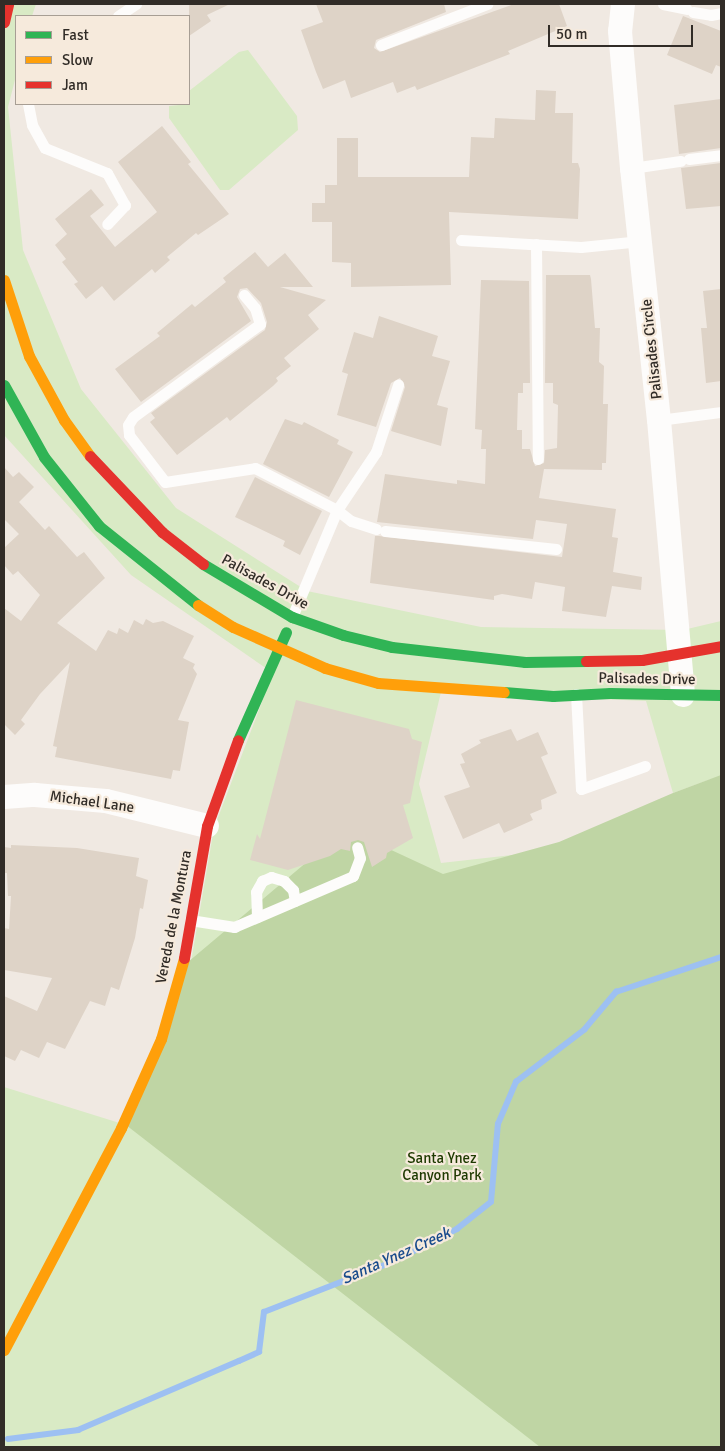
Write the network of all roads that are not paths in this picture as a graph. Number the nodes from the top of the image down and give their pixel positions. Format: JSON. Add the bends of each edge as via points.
{"nodes":[{"id":1,"x":8,"y":4,"type":"edge"},
{"id":2,"x":136,"y":4,"type":"edge"},
{"id":3,"x":487,"y":4,"type":"edge"},
{"id":4,"x":623,"y":4,"type":"edge"},
{"id":5,"x":663,"y":4,"type":"edge"},
{"id":6,"x":721,"y":12,"type":"edge"},
{"id":7,"x":120,"y":15,"type":"edge"},
{"id":8,"x":4,"y":22,"type":"edge"},
{"id":9,"x":382,"y":45,"type":"dead end"},
{"id":10,"x":28,"y":105,"type":"edge"},
{"id":11,"x":721,"y":155,"type":"edge"},
{"id":12,"x":632,"y":168,"type":"junction"},
{"id":13,"x":107,"y":224,"type":"dead end"},
{"id":14,"x":461,"y":240,"type":"dead end"},
{"id":15,"x":641,"y":241,"type":"junction"},
{"id":16,"x":536,"y":244,"type":"junction"},
{"id":17,"x":4,"y":280,"type":"edge"},
{"id":18,"x":244,"y":295,"type":"dead end"},
{"id":19,"x":4,"y":385,"type":"edge"},
{"id":20,"x":398,"y":385,"type":"dead end"},
{"id":21,"x":721,"y":412,"type":"edge"},
{"id":22,"x":659,"y":420,"type":"junction"},
{"id":23,"x":538,"y":459,"type":"dead end"},
{"id":24,"x":337,"y":510,"type":"junction"},
{"id":25,"x":556,"y":549,"type":"dead end"},
{"id":26,"x":292,"y":617,"type":"junction"},
{"id":27,"x":721,"y":646,"type":"edge"},
{"id":28,"x":281,"y":649,"type":"junction"},
{"id":29,"x":681,"y":653,"type":"junction"},
{"id":30,"x":576,"y":694,"type":"junction"},
{"id":31,"x":683,"y":695,"type":"junction"},
{"id":32,"x":721,"y":695,"type":"edge"},
{"id":33,"x":645,"y":766,"type":"dead end"},
{"id":34,"x":4,"y":797,"type":"edge"},
{"id":35,"x":207,"y":826,"type":"junction"},
{"id":36,"x":357,"y":847,"type":"dead end"},
{"id":37,"x":295,"y":901,"type":"junction"},
{"id":38,"x":257,"y":917,"type":"junction"},
{"id":39,"x":190,"y":920,"type":"junction"},
{"id":40,"x":4,"y":1350,"type":"edge"}],
"edges":[{"from":1,"to":8,"type":"street"},
{"from":2,"to":7,"type":"lane"},
{"from":3,"to":9,"type":"lane"},
{"from":4,"to":12,"type":"street","name":"Palisades Circle","via":[[620,31]]},
{"from":5,"to":6,"type":"lane","via":[[711,15]]},
{"from":10,"to":13,"type":"lane","via":[[32,125],[46,148],[107,173],[125,205]]},
{"from":11,"to":12,"type":"lane"},
{"from":12,"to":15,"type":"street","name":"Palisades Circle"},
{"from":14,"to":16,"type":"lane"},
{"from":15,"to":16,"type":"lane","via":[[581,247]]},
{"from":15,"to":22,"type":"street","name":"Palisades Circle"},
{"from":16,"to":23,"type":"lane"},
{"from":17,"to":26,"type":"street","name":"Palisades Drive","via":[[29,356],[64,420],[99,468],[162,532],[195,559]]},
{"from":18,"to":24,"type":"lane","via":[[255,308],[260,324],[133,417],[128,424],[129,435],[166,482],[254,468]]},
{"from":19,"to":28,"type":"street","name":"Palisades Drive","via":[[44,457],[99,526],[137,560],[198,605],[233,627]]},
{"from":20,"to":24,"type":"lane","via":[[376,452]]},
{"from":21,"to":22,"type":"lane"},
{"from":22,"to":29,"type":"street","name":"Palisades Circle"},
{"from":24,"to":25,"type":"lane","via":[[352,521],[380,530]]},
{"from":24,"to":26,"type":"lane"},
{"from":26,"to":28,"type":"street","name":"Vereda de la Montura"},
{"from":26,"to":29,"type":"street","name":"Palisades Drive","via":[[343,635],[439,655],[571,663],[642,660]]},
{"from":27,"to":29,"type":"street","name":"Palisades Drive"},
{"from":28,"to":30,"type":"street","name":"Palisades Drive","via":[[325,668],[378,683],[552,696]]},
{"from":28,"to":35,"type":"street","name":"Vereda de la Montura","via":[[236,745]]},
{"from":29,"to":31,"type":"street","name":"Palisades Circle"},
{"from":30,"to":31,"type":"street","name":"Palisades Drive"},
{"from":30,"to":33,"type":"lane","via":[[581,788]]},
{"from":31,"to":32,"type":"street","name":"Palisades Drive"},
{"from":34,"to":35,"type":"street","name":"Michael Lane","via":[[35,795],[106,801]]},
{"from":35,"to":39,"type":"street","name":"Vereda de la Montura"},
{"from":36,"to":37,"type":"lane","via":[[360,858],[353,876]]},
{"from":37,"to":38,"type":"lane"},
{"from":37,"to":38,"type":"lane","via":[[292,890],[284,881],[272,877],[262,881],[256,892]]},
{"from":38,"to":39,"type":"lane","via":[[234,927]]},
{"from":39,"to":40,"type":"street","name":"Vereda de la Montura","via":[[183,962],[161,1039],[59,1252]]}]}
